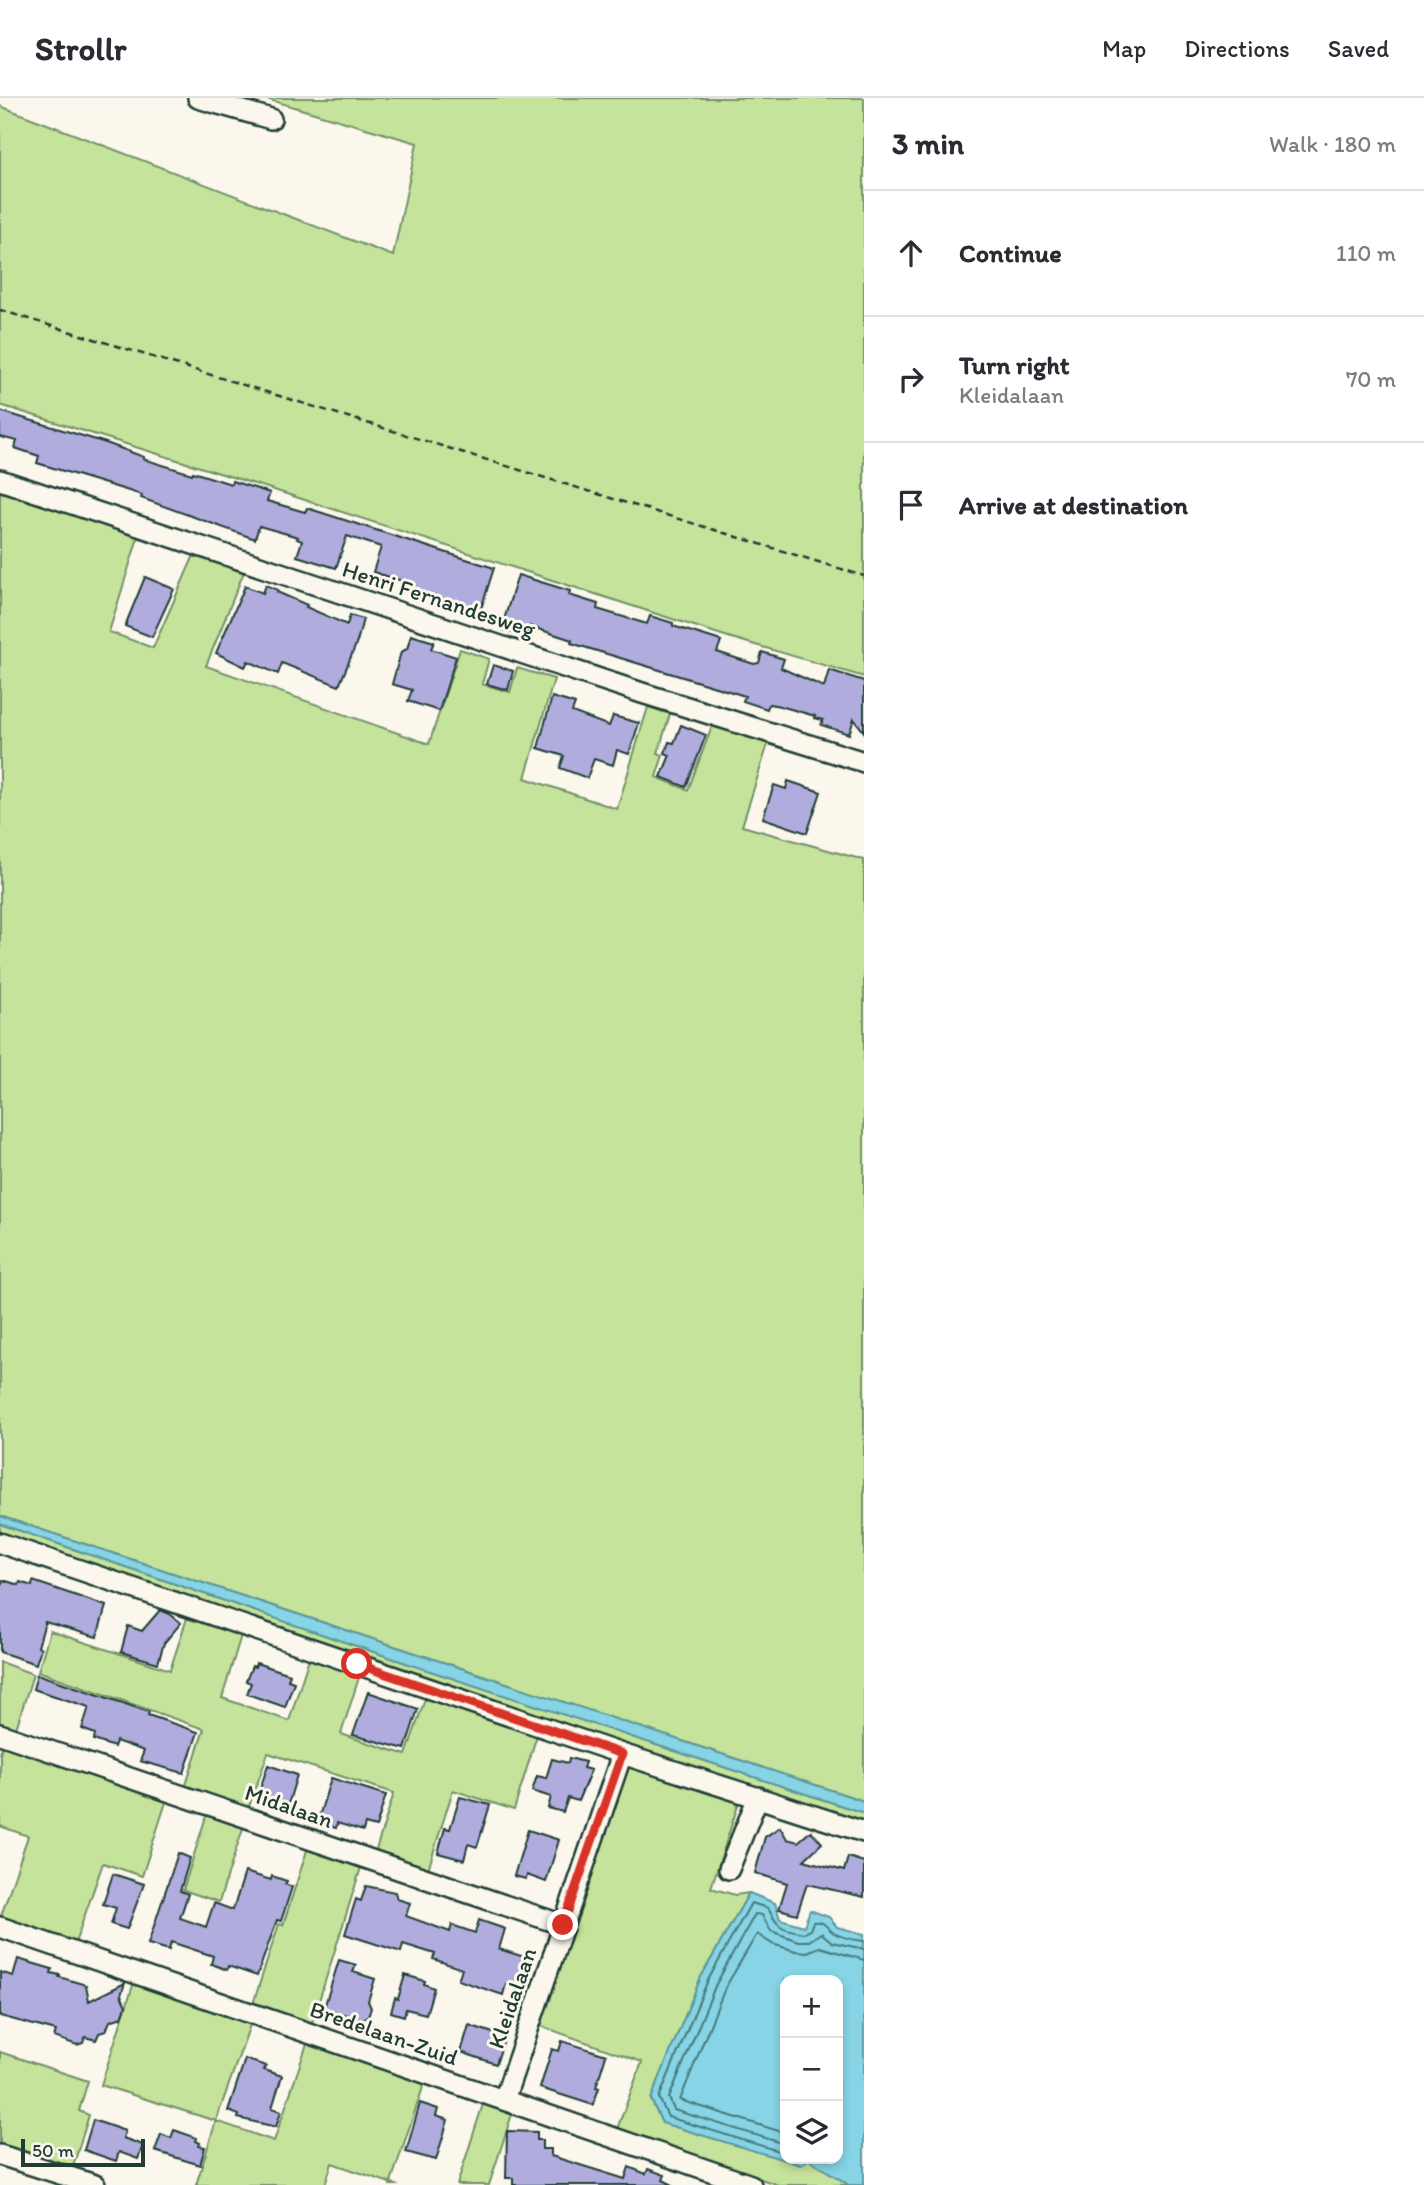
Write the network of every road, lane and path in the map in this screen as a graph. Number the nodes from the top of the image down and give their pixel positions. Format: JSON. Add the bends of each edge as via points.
{"nodes":[{"id":1,"x":198,"y":98,"type":"edge"},
{"id":2,"x":271,"y":119,"type":"dead end"},
{"id":3,"x":0,"y":310,"type":"edge"},
{"id":4,"x":0,"y":480,"type":"edge"},
{"id":5,"x":864,"y":576,"type":"edge"},
{"id":6,"x":864,"y":762,"type":"edge"},
{"id":7,"x":0,"y":1543,"type":"edge"},
{"id":8,"x":0,"y":1734,"type":"edge"},
{"id":9,"x":622,"y":1754,"type":"junction"},
{"id":10,"x":758,"y":1797,"type":"junction"},
{"id":11,"x":864,"y":1832,"type":"edge"},
{"id":12,"x":729,"y":1869,"type":"dead end"},
{"id":13,"x":563,"y":1925,"type":"junction"},
{"id":14,"x":0,"y":1927,"type":"edge"},
{"id":15,"x":504,"y":2100,"type":"junction"},
{"id":16,"x":0,"y":2155,"type":"edge"},
{"id":17,"x":94,"y":2185,"type":"edge"},
{"id":18,"x":751,"y":2185,"type":"edge"}],
"edges":[{"from":1,"to":2,"type":"street"},
{"from":3,"to":5,"type":"path"},
{"from":4,"to":6,"type":"street","name":"Henri Fernandesweg","via":[[629,689]]},
{"from":7,"to":9,"type":"street"},
{"from":8,"to":13,"type":"street","name":"Midalaan"},
{"from":9,"to":10,"type":"street"},
{"from":9,"to":13,"type":"street","name":"Kleidalaan"},
{"from":10,"to":11,"type":"street"},
{"from":10,"to":12,"type":"street"},
{"from":13,"to":15,"type":"street","name":"Kleidalaan"},
{"from":14,"to":15,"type":"street","name":"Bredelaan-Zuid"},
{"from":15,"to":18,"type":"street","name":"Bredelaan-Zuid"},
{"from":16,"to":17,"type":"street"}]}
